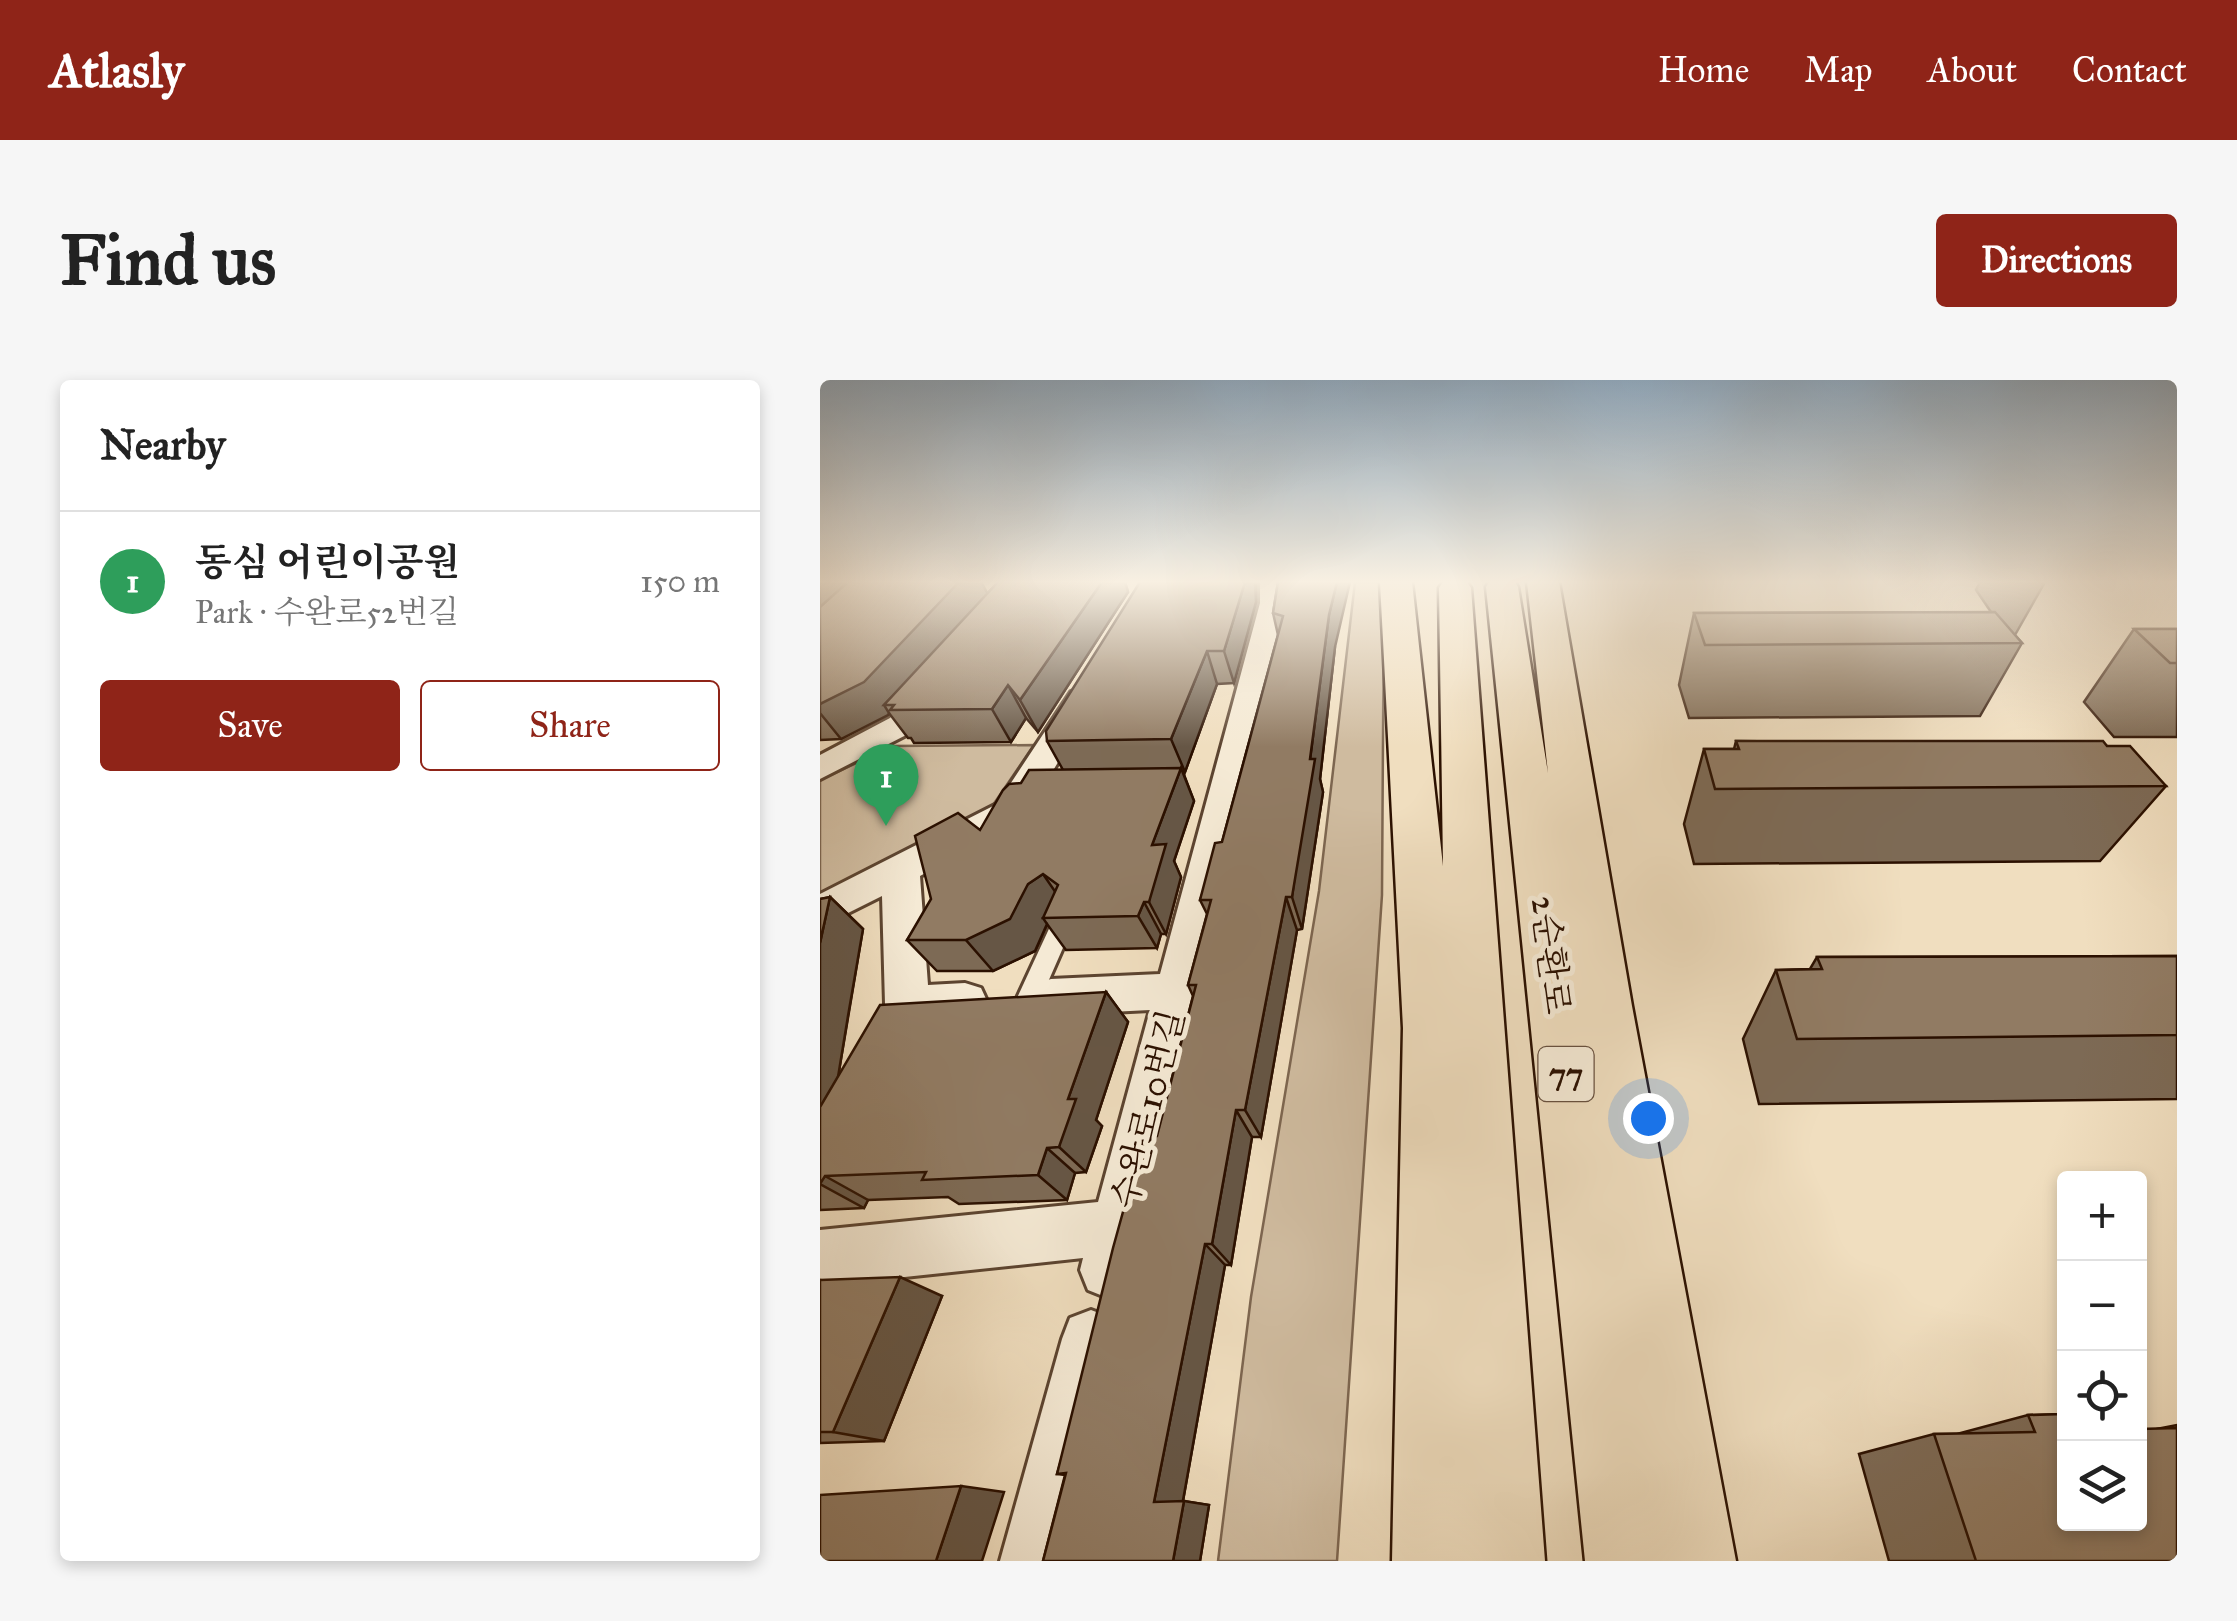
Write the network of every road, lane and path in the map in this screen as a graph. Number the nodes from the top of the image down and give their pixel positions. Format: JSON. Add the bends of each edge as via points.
{"nodes":[{"id":1,"x":1260,"y":637,"type":"edge"},
{"id":2,"x":1400,"y":637,"type":"edge"},
{"id":3,"x":1500,"y":637,"type":"edge"},
{"id":4,"x":1507,"y":637,"type":"edge"},
{"id":5,"x":1513,"y":637,"type":"edge"},
{"id":6,"x":961,"y":654,"type":"edge"},
{"id":7,"x":1100,"y":667,"type":"edge"},
{"id":8,"x":822,"y":766,"type":"edge"},
{"id":9,"x":1068,"y":789,"type":"edge"},
{"id":10,"x":1028,"y":790,"type":"junction"},
{"id":11,"x":900,"y":867,"type":"junction"},
{"id":12,"x":820,"y":912,"type":"edge"},
{"id":13,"x":1065,"y":918,"type":"edge"},
{"id":14,"x":1177,"y":992,"type":"junction"},
{"id":15,"x":1029,"y":998,"type":"junction"},
{"id":16,"x":1119,"y":1228,"type":"junction"},
{"id":17,"x":820,"y":1258,"type":"edge"},
{"id":18,"x":1034,"y":1561,"type":"edge"},
{"id":19,"x":1437,"y":1561,"type":"edge"},
{"id":20,"x":1500,"y":1561,"type":"edge"},
{"id":21,"x":1630,"y":1561,"type":"edge"},
{"id":22,"x":1691,"y":1561,"type":"edge"}],
"edges":[{"from":1,"to":14,"type":"street","name":"수완로10번길","via":[[1208,787]]},
{"from":2,"to":19,"type":"highway","via":[[1432,1028]]},
{"from":3,"to":20,"type":"highway"},
{"from":4,"to":21,"type":"highway","name":"2순환로","number":"77"},
{"from":5,"to":22,"type":"highway","via":[[1600,986]]},
{"from":6,"to":8,"type":"street","via":[[900,725]]},
{"from":7,"to":10,"type":"street"},
{"from":9,"to":10,"type":"street"},
{"from":10,"to":11,"type":"street","via":[[1010,812]]},
{"from":11,"to":12,"type":"street"},
{"from":11,"to":15,"type":"street","name":"수완로10번길","via":[[907,1004]]},
{"from":13,"to":15,"type":"lane"},
{"from":14,"to":15,"type":"street","name":"수완로10번길"},
{"from":14,"to":16,"type":"street","name":"수완로10번길"},
{"from":16,"to":17,"type":"street","name":"수완로10번길"},
{"from":16,"to":18,"type":"street","name":"수완로10번길"}]}
